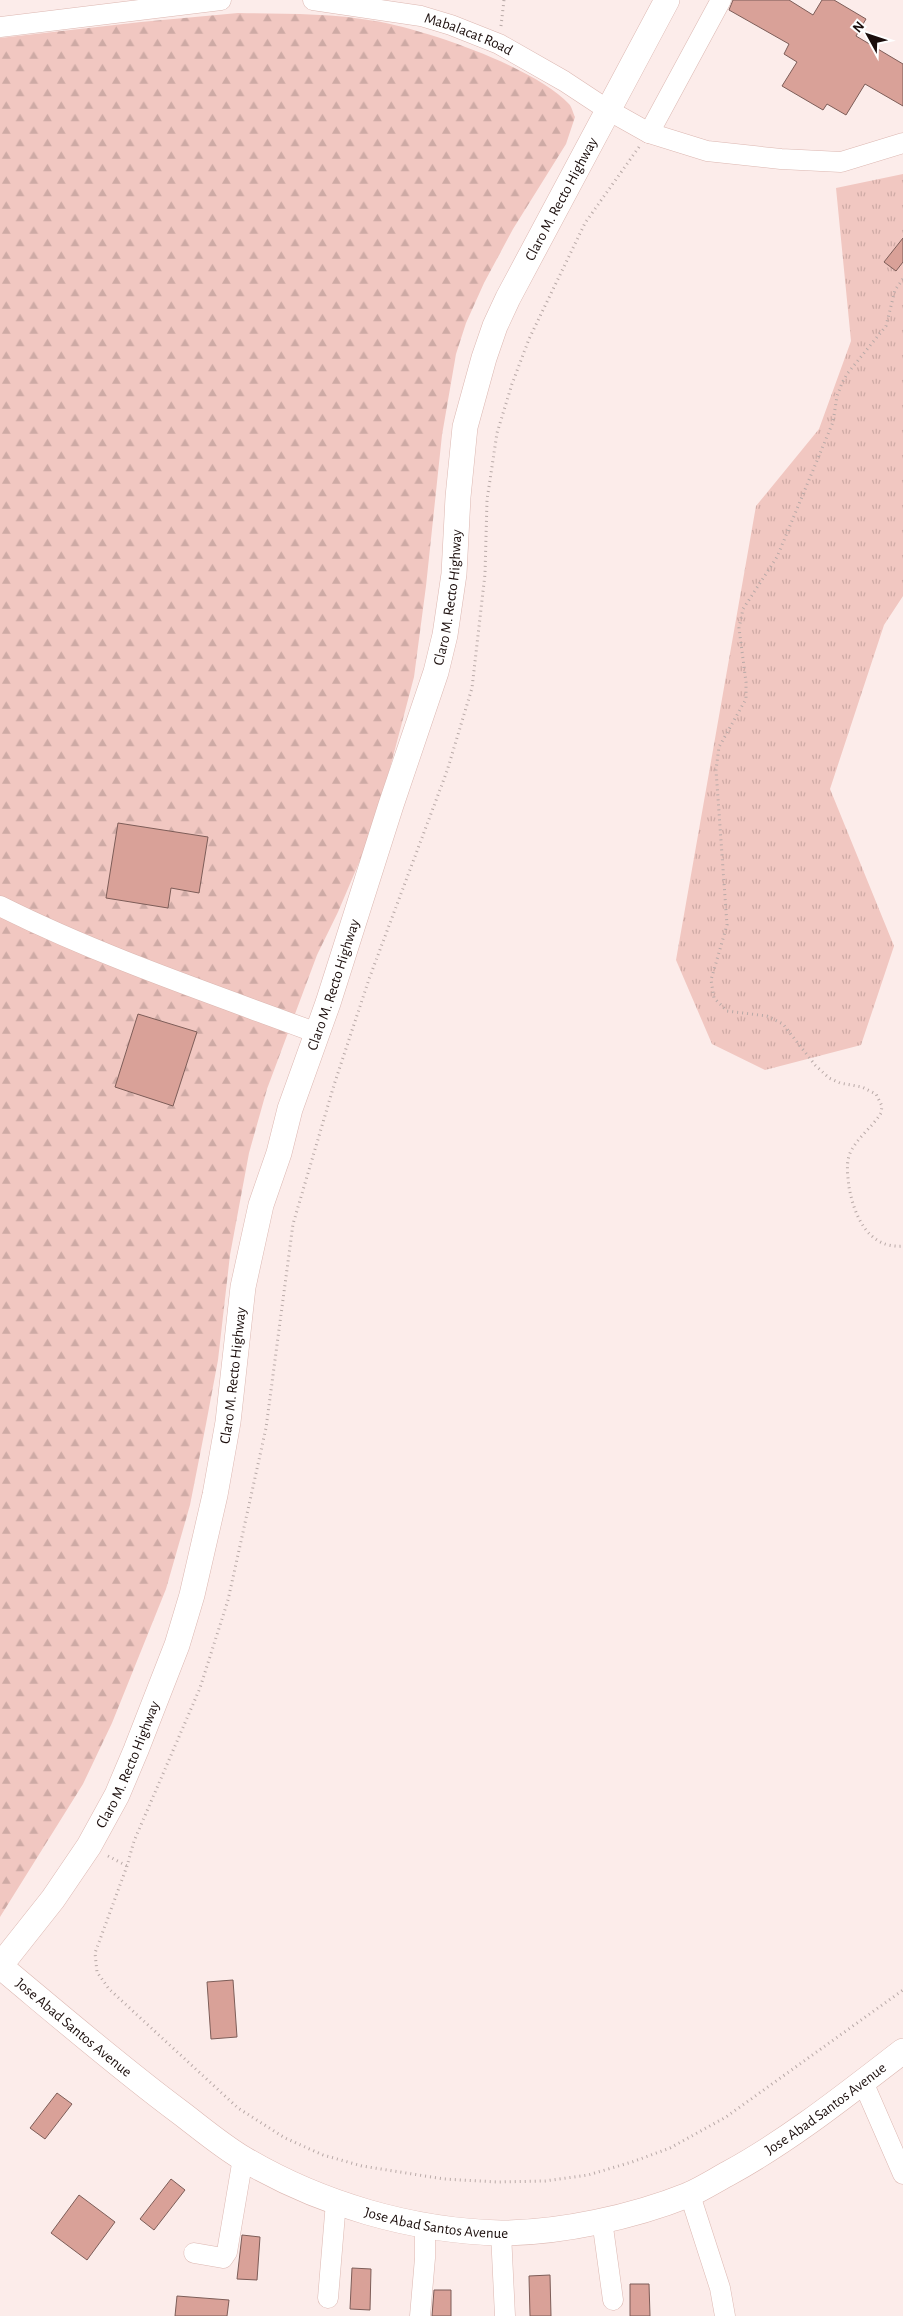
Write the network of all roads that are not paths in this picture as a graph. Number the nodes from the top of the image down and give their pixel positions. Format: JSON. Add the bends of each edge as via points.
{"nodes":[{"id":1,"x":221,"y":0,"type":"edge"},
{"id":2,"x":313,"y":0,"type":"edge"},
{"id":3,"x":667,"y":0,"type":"edge"},
{"id":4,"x":721,"y":0,"type":"edge"},
{"id":5,"x":0,"y":27,"type":"edge"},
{"id":6,"x":608,"y":110,"type":"junction"},
{"id":7,"x":649,"y":133,"type":"junction"},
{"id":8,"x":903,"y":143,"type":"edge"},
{"id":9,"x":0,"y":906,"type":"edge"},
{"id":10,"x":316,"y":1033,"type":"junction"},
{"id":11,"x":0,"y":1966,"type":"edge"},
{"id":12,"x":903,"y":2051,"type":"edge"},
{"id":13,"x":863,"y":2082,"type":"junction"},
{"id":14,"x":243,"y":2158,"type":"junction"},
{"id":15,"x":903,"y":2174,"type":"edge"},
{"id":16,"x":690,"y":2195,"type":"junction"},
{"id":17,"x":336,"y":2202,"type":"junction"},
{"id":18,"x":602,"y":2220,"type":"junction"},
{"id":19,"x":425,"y":2224,"type":"junction"},
{"id":20,"x":501,"y":2233,"type":"junction"},
{"id":21,"x":194,"y":2254,"type":"dead end"},
{"id":22,"x":328,"y":2298,"type":"dead end"},
{"id":23,"x":613,"y":2300,"type":"dead end"},
{"id":24,"x":420,"y":2316,"type":"edge"},
{"id":25,"x":506,"y":2316,"type":"edge"},
{"id":26,"x":725,"y":2316,"type":"edge"}],
"edges":[{"from":1,"to":5,"type":"street"},
{"from":2,"to":6,"type":"street","name":"Mabalacat Road","via":[[422,16],[499,44]]},
{"from":3,"to":6,"type":"main road","name":"Claro M. Recto Highway"},
{"from":4,"to":7,"type":"street"},
{"from":6,"to":7,"type":"street","name":"Mabalacat Road"},
{"from":6,"to":10,"type":"main road","name":"Claro M. Recto Highway","via":[[508,298],[484,358],[465,427],[450,603],[436,672]]},
{"from":7,"to":8,"type":"street","name":"Mabalacat Road","via":[[707,151],[841,162]]},
{"from":9,"to":10,"type":"street","via":[[161,977]]},
{"from":10,"to":11,"type":"main road","name":"Claro M. Recto Highway","via":[[261,1205],[243,1287],[228,1422],[216,1486],[199,1569],[177,1645],[125,1777],[89,1846],[53,1899]]},
{"from":11,"to":14,"type":"main road","name":"Jose Abad Santos Avenue","via":[[156,2094]]},
{"from":12,"to":13,"type":"main road","name":"Jose Abad Santos Avenue"},
{"from":13,"to":15,"type":"street"},
{"from":13,"to":16,"type":"main road","name":"Jose Abad Santos Avenue","via":[[752,2160]]},
{"from":14,"to":17,"type":"main road","name":"Jose Abad Santos Avenue"},
{"from":14,"to":21,"type":"street","via":[[227,2252],[223,2258]]},
{"from":16,"to":18,"type":"main road","name":"Jose Abad Santos Avenue"},
{"from":16,"to":26,"type":"street","via":[[720,2288]]},
{"from":17,"to":19,"type":"main road","name":"Jose Abad Santos Avenue"},
{"from":17,"to":22,"type":"street"},
{"from":18,"to":20,"type":"main road","name":"Jose Abad Santos Avenue","via":[[548,2230]]},
{"from":18,"to":23,"type":"street"},
{"from":19,"to":20,"type":"main road","name":"Jose Abad Santos Avenue"},
{"from":19,"to":24,"type":"street"},
{"from":20,"to":25,"type":"street"}]}
